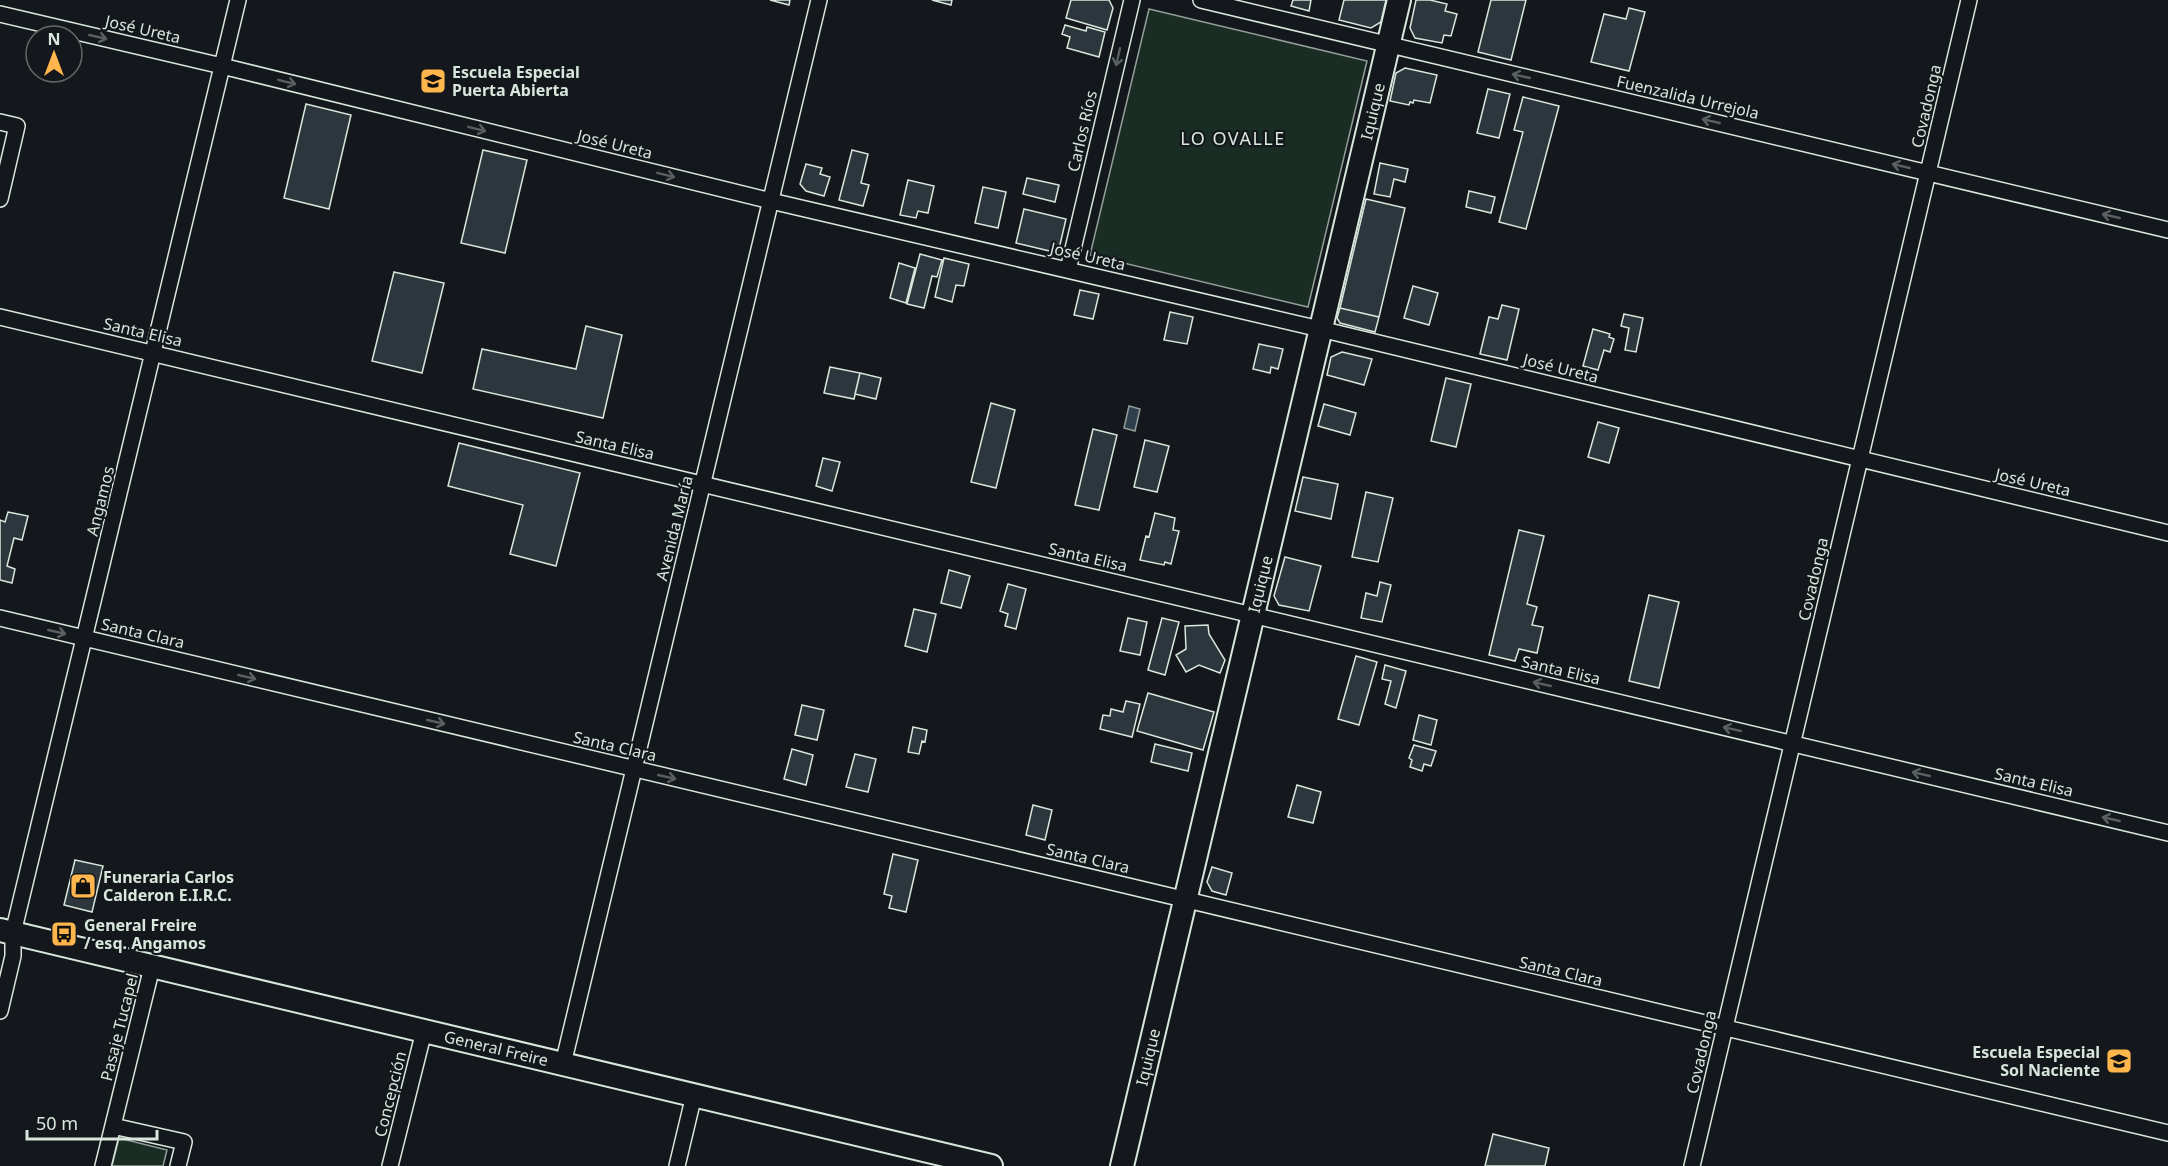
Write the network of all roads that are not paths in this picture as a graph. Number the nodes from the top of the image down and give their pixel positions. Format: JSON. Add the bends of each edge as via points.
{"nodes":[{"id":1,"x":238,"y":0,"type":"edge"},
{"id":2,"x":819,"y":0,"type":"edge"},
{"id":3,"x":1132,"y":0,"type":"edge"},
{"id":4,"x":1200,"y":0,"type":"edge"},
{"id":5,"x":1399,"y":0,"type":"edge"},
{"id":6,"x":1969,"y":0,"type":"edge"},
{"id":7,"x":0,"y":14,"type":"edge"},
{"id":8,"x":1389,"y":45,"type":"junction"},
{"id":9,"x":222,"y":66,"type":"junction"},
{"id":10,"x":0,"y":122,"type":"edge"},
{"id":11,"x":1928,"y":173,"type":"junction"},
{"id":12,"x":0,"y":199,"type":"edge"},
{"id":13,"x":771,"y":201,"type":"junction"},
{"id":14,"x":2168,"y":230,"type":"edge"},
{"id":15,"x":1068,"y":270,"type":"junction"},
{"id":16,"x":0,"y":317,"type":"edge"},
{"id":17,"x":1322,"y":329,"type":"junction"},
{"id":18,"x":154,"y":353,"type":"junction"},
{"id":19,"x":1860,"y":459,"type":"junction"},
{"id":20,"x":703,"y":484,"type":"junction"},
{"id":21,"x":2168,"y":533,"type":"edge"},
{"id":22,"x":1253,"y":615,"type":"junction"},
{"id":23,"x":0,"y":618,"type":"edge"},
{"id":24,"x":85,"y":638,"type":"junction"},
{"id":25,"x":1792,"y":744,"type":"junction"},
{"id":26,"x":634,"y":769,"type":"junction"},
{"id":27,"x":2168,"y":833,"type":"edge"},
{"id":28,"x":1185,"y":900,"type":"junction"},
{"id":29,"x":7,"y":932,"type":"edge"},
{"id":30,"x":153,"y":967,"type":"junction"},
{"id":31,"x":0,"y":1011,"type":"edge"},
{"id":32,"x":1725,"y":1028,"type":"junction"},
{"id":33,"x":424,"y":1031,"type":"junction"},
{"id":34,"x":563,"y":1064,"type":"junction"},
{"id":35,"x":694,"y":1095,"type":"junction"},
{"id":36,"x":113,"y":1126,"type":"junction"},
{"id":37,"x":2168,"y":1133,"type":"edge"},
{"id":38,"x":103,"y":1166,"type":"edge"},
{"id":39,"x":178,"y":1166,"type":"edge"},
{"id":40,"x":390,"y":1166,"type":"edge"},
{"id":41,"x":677,"y":1166,"type":"edge"},
{"id":42,"x":991,"y":1166,"type":"edge"},
{"id":43,"x":1122,"y":1166,"type":"edge"},
{"id":44,"x":1692,"y":1166,"type":"edge"}],
"edges":[{"from":1,"to":9,"type":"street","name":"Angamos"},
{"from":2,"to":13,"type":"street","name":"Avenida María"},
{"from":3,"to":15,"type":"street","name":"Carlos Ríos","one_way":true},
{"from":4,"to":8,"type":"street","name":"Fuenzalida Urrejola"},
{"from":5,"to":8,"type":"street","name":"Iquique"},
{"from":6,"to":11,"type":"street","name":"Covadonga"},
{"from":7,"to":9,"type":"street","name":"José Ureta","one_way":true},
{"from":11,"to":8,"type":"street","name":"Fuenzalida Urrejola","one_way":true},
{"from":8,"to":17,"type":"street","name":"Iquique"},
{"from":9,"to":13,"type":"street","name":"José Ureta","one_way":true},
{"from":9,"to":18,"type":"street","name":"Angamos"},
{"from":10,"to":12,"type":"street","via":[[17,126]]},
{"from":14,"to":11,"type":"street","name":"Fuenzalida Urrejola","one_way":true},
{"from":11,"to":19,"type":"street","name":"Covadonga"},
{"from":13,"to":15,"type":"street","name":"José Ureta"},
{"from":13,"to":20,"type":"street","name":"Avenida María"},
{"from":15,"to":17,"type":"street","name":"José Ureta"},
{"from":16,"to":18,"type":"street","name":"Santa Elisa"},
{"from":17,"to":19,"type":"street","name":"José Ureta"},
{"from":17,"to":22,"type":"street","name":"Iquique"},
{"from":18,"to":20,"type":"street","name":"Santa Elisa"},
{"from":18,"to":24,"type":"street","name":"Angamos"},
{"from":19,"to":21,"type":"street","name":"José Ureta"},
{"from":19,"to":25,"type":"street","name":"Covadonga"},
{"from":20,"to":22,"type":"street","name":"Santa Elisa"},
{"from":20,"to":26,"type":"street","name":"Avenida María"},
{"from":25,"to":22,"type":"street","name":"Santa Elisa","one_way":true},
{"from":22,"to":28,"type":"street","name":"Iquique"},
{"from":23,"to":24,"type":"street","name":"Santa Clara","one_way":true},
{"from":24,"to":26,"type":"street","name":"Santa Clara","one_way":true},
{"from":24,"to":29,"type":"street","name":"Angamos"},
{"from":27,"to":25,"type":"street","name":"Santa Elisa","one_way":true},
{"from":25,"to":32,"type":"street","name":"Covadonga"},
{"from":26,"to":28,"type":"street","name":"Santa Clara","one_way":true},
{"from":26,"to":34,"type":"street","name":"Avenida María"},
{"from":28,"to":32,"type":"street","name":"Santa Clara"},
{"from":28,"to":43,"type":"street","name":"Iquique"},
{"from":29,"to":30,"type":"street","name":"General Freire"},
{"from":29,"to":31,"type":"street","name":"Angamos","via":[[13,956]]},
{"from":30,"to":33,"type":"street","name":"General Freire"},
{"from":30,"to":36,"type":"street","name":"Pasaje Tucapel"},
{"from":32,"to":37,"type":"street","name":"Santa Clara"},
{"from":32,"to":44,"type":"street","name":"Covadonga"},
{"from":33,"to":34,"type":"street","name":"General Freire"},
{"from":33,"to":40,"type":"street","name":"Concepción"},
{"from":34,"to":35,"type":"street","name":"General Freire"},
{"from":35,"to":41,"type":"street"},
{"from":35,"to":42,"type":"street","name":"General Freire"},
{"from":36,"to":38,"type":"street","name":"Pasaje Tucapel"},
{"from":36,"to":39,"type":"street","via":[[184,1142]]}]}
